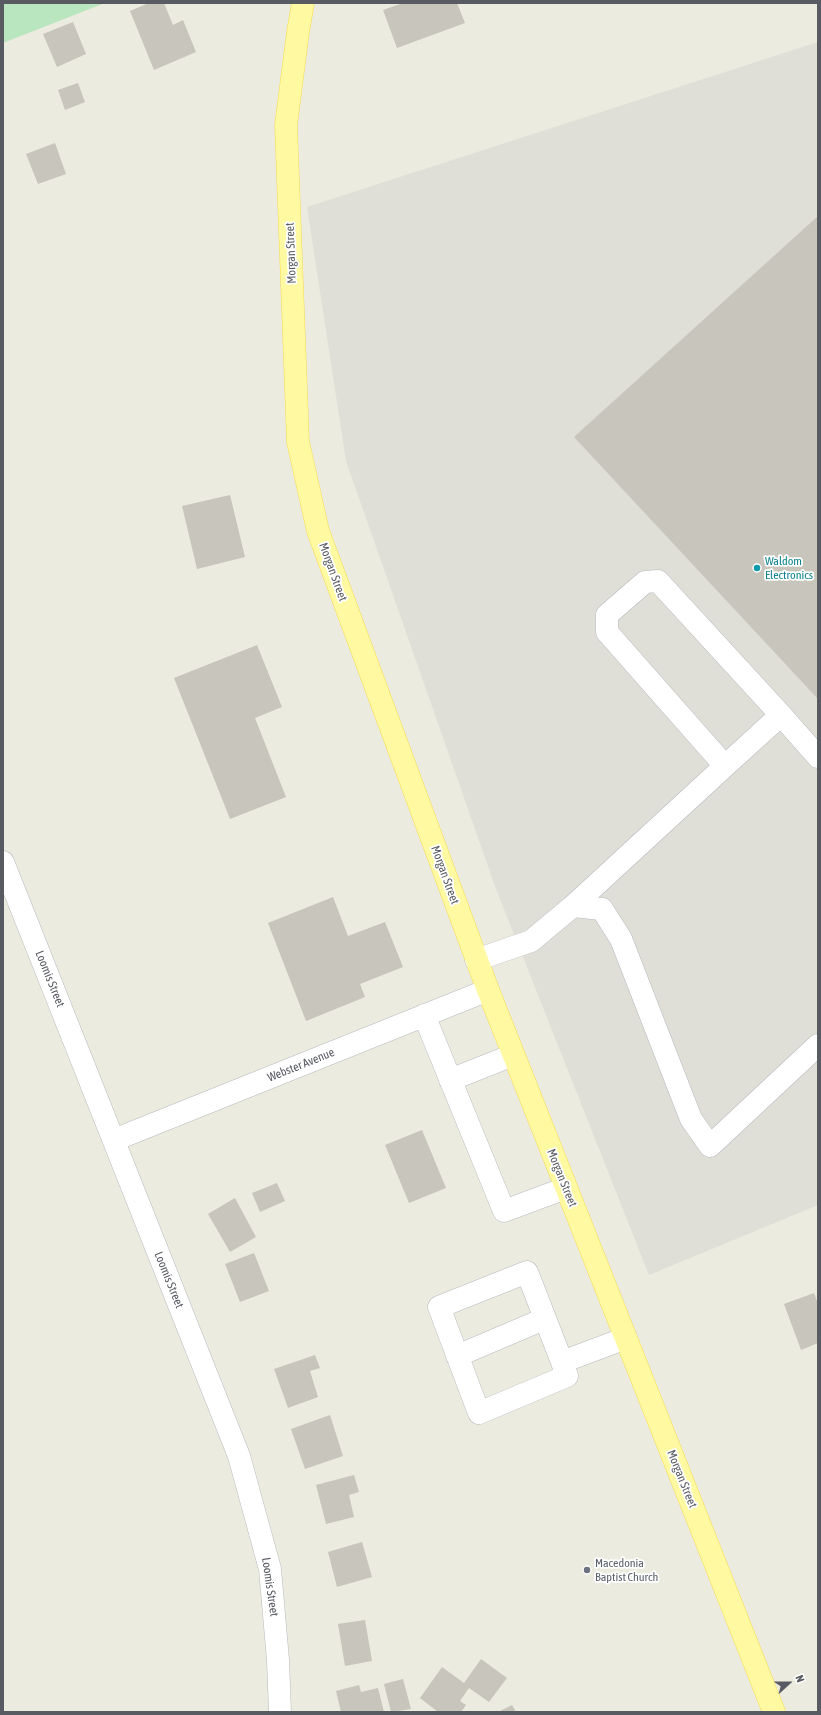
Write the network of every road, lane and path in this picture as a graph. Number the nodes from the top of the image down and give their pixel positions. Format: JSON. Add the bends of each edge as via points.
{"nodes":[{"id":1,"x":303,"y":3,"type":"edge"},
{"id":2,"x":780,"y":715,"type":"junction"},
{"id":3,"x":818,"y":757,"type":"edge"},
{"id":4,"x":725,"y":766,"type":"junction"},
{"id":5,"x":3,"y":862,"type":"edge"},
{"id":6,"x":572,"y":906,"type":"junction"},
{"id":7,"x":476,"y":960,"type":"junction"},
{"id":8,"x":488,"y":990,"type":"junction"},
{"id":9,"x":424,"y":1015,"type":"junction"},
{"id":10,"x":818,"y":1045,"type":"edge"},
{"id":11,"x":514,"y":1055,"type":"junction"},
{"id":12,"x":450,"y":1080,"type":"junction"},
{"id":13,"x":114,"y":1140,"type":"junction"},
{"id":14,"x":566,"y":1188,"type":"junction"},
{"id":15,"x":544,"y":1319,"type":"junction"},
{"id":16,"x":626,"y":1338,"type":"junction"},
{"id":17,"x":457,"y":1356,"type":"junction"},
{"id":18,"x":562,"y":1362,"type":"junction"},
{"id":19,"x":280,"y":1712,"type":"edge"},
{"id":20,"x":774,"y":1712,"type":"edge"}],
"edges":[{"from":1,"to":7,"type":"main road","name":"Morgan Street","via":[[286,125],[298,442],[318,531]]},
{"from":2,"to":3,"type":"street"},
{"from":2,"to":4,"type":"street"},
{"from":2,"to":4,"type":"street","via":[[658,581],[646,582],[607,614],[607,632]]},
{"from":4,"to":6,"type":"street"},
{"from":5,"to":13,"type":"street","name":"Loomis Street"},
{"from":6,"to":7,"type":"street","via":[[531,941]]},
{"from":6,"to":10,"type":"street","via":[[602,910],[621,939],[691,1119],[710,1146]]},
{"from":7,"to":8,"type":"main road","name":"Morgan Street"},
{"from":8,"to":9,"type":"street","name":"Webster Avenue"},
{"from":8,"to":11,"type":"main road","name":"Morgan Street"},
{"from":9,"to":12,"type":"street"},
{"from":9,"to":13,"type":"street","name":"Webster Avenue"},
{"from":11,"to":12,"type":"street"},
{"from":11,"to":14,"type":"main road","name":"Morgan Street"},
{"from":12,"to":14,"type":"street","via":[[504,1211]]},
{"from":13,"to":19,"type":"street","name":"Loomis Street","via":[[239,1456],[270,1569]]},
{"from":14,"to":16,"type":"main road","name":"Morgan Street"},
{"from":15,"to":17,"type":"street"},
{"from":15,"to":17,"type":"street","via":[[526,1272],[439,1306]]},
{"from":15,"to":18,"type":"street"},
{"from":16,"to":18,"type":"street"},
{"from":16,"to":20,"type":"main road","name":"Morgan Street"},
{"from":17,"to":18,"type":"street","via":[[479,1413],[567,1376]]}]}
